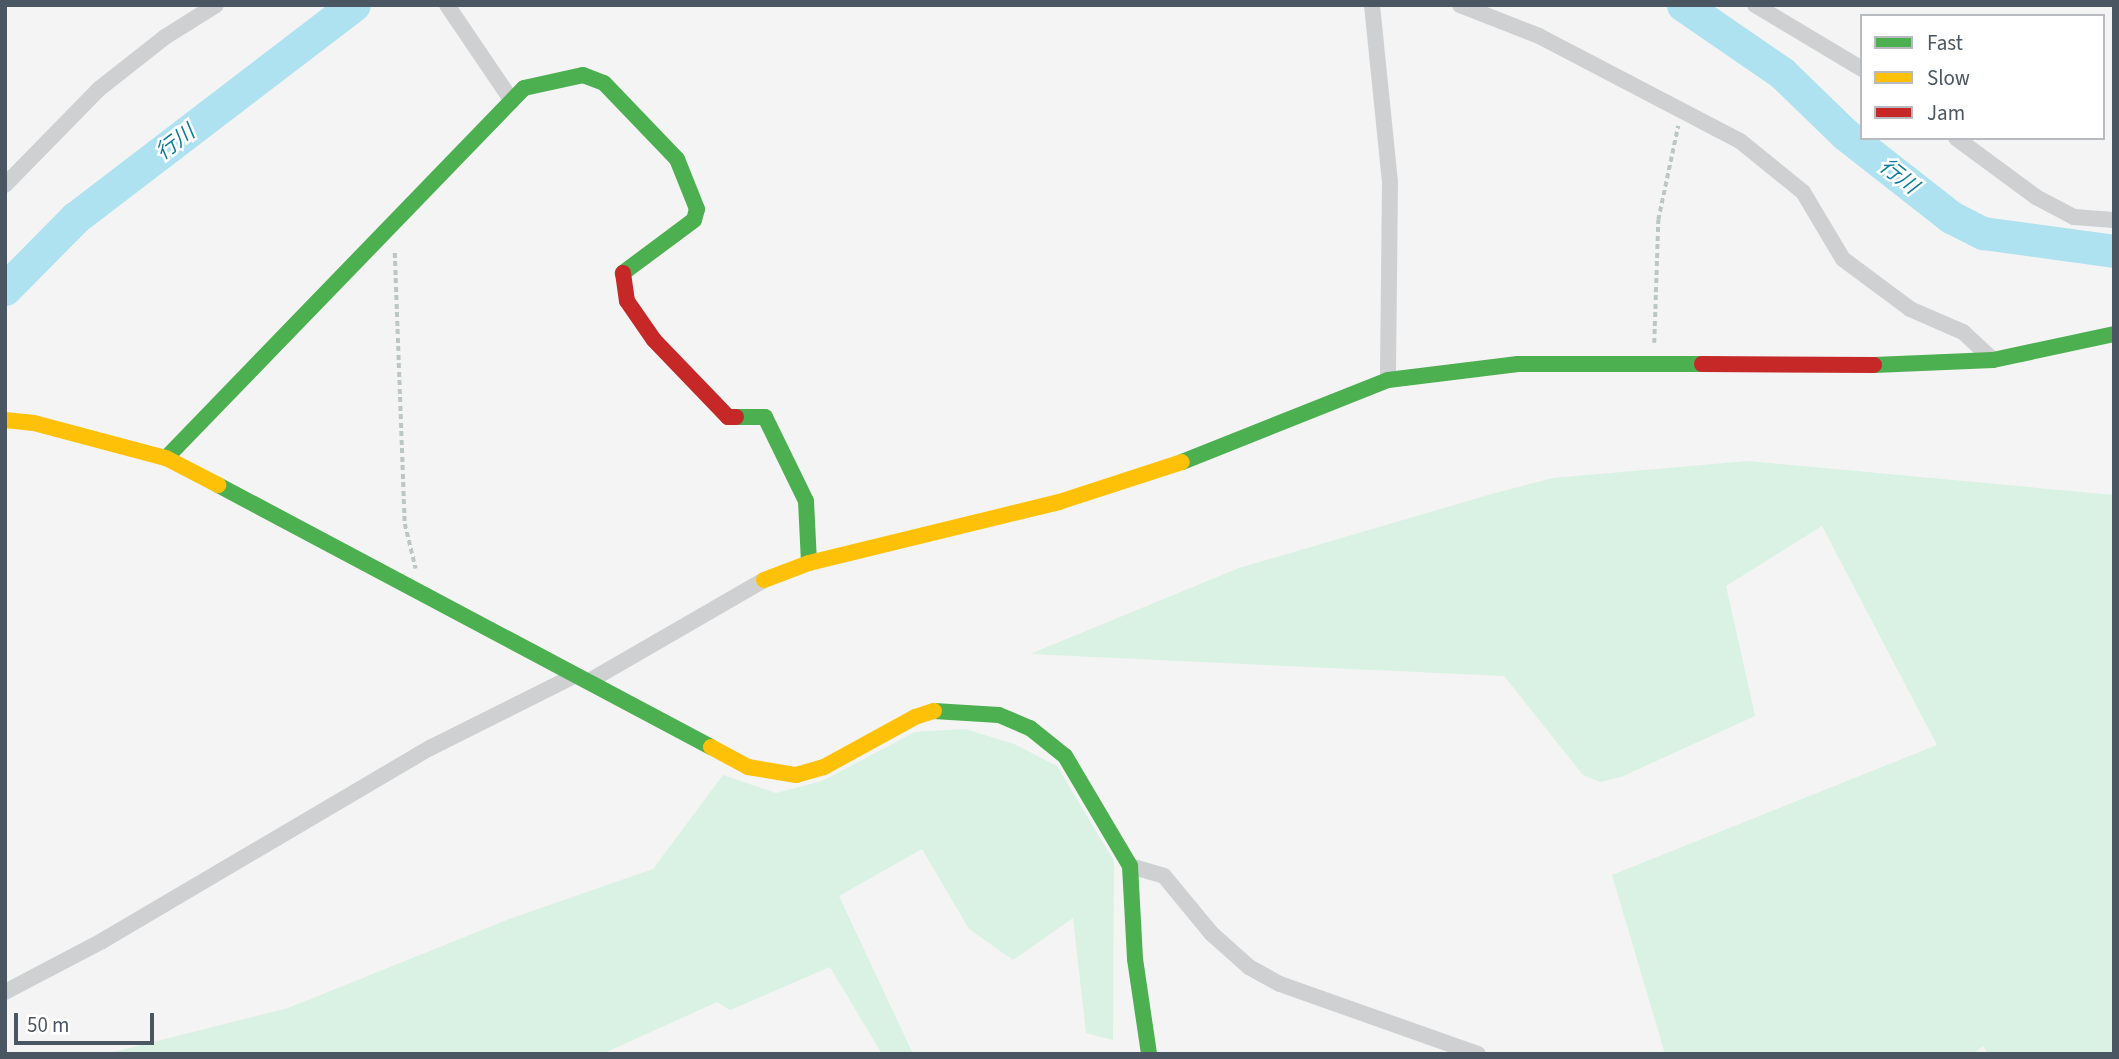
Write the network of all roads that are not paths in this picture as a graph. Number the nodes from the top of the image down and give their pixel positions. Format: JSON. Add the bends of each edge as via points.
{"nodes":[{"id":1,"x":216,"y":5,"type":"edge"},
{"id":2,"x":447,"y":5,"type":"edge"},
{"id":3,"x":1372,"y":5,"type":"edge"},
{"id":4,"x":1460,"y":5,"type":"edge"},
{"id":5,"x":1755,"y":5,"type":"edge"},
{"id":6,"x":1860,"y":68,"type":"edge"},
{"id":7,"x":512,"y":101,"type":"junction"},
{"id":8,"x":1959,"y":140,"type":"edge"},
{"id":9,"x":5,"y":185,"type":"edge"},
{"id":10,"x":2114,"y":220,"type":"edge"},
{"id":11,"x":2114,"y":334,"type":"edge"},
{"id":12,"x":1993,"y":360,"type":"junction"},
{"id":13,"x":1388,"y":380,"type":"junction"},
{"id":14,"x":5,"y":420,"type":"edge"},
{"id":15,"x":166,"y":458,"type":"junction"},
{"id":16,"x":809,"y":563,"type":"junction"},
{"id":17,"x":572,"y":677,"type":"junction"},
{"id":18,"x":591,"y":680,"type":"junction"},
{"id":19,"x":1130,"y":866,"type":"junction"},
{"id":20,"x":5,"y":992,"type":"edge"},
{"id":21,"x":1149,"y":1054,"type":"edge"},
{"id":22,"x":1478,"y":1054,"type":"edge"}],
"edges":[{"from":1,"to":9,"type":"street","via":[[165,37],[99,89]]},
{"from":2,"to":7,"type":"street"},
{"from":3,"to":13,"type":"street","via":[[1390,182]]},
{"from":4,"to":12,"type":"street","via":[[1539,36],[1740,141],[1803,192],[1843,259],[1910,309],[1963,332]]},
{"from":5,"to":6,"type":"street"},
{"from":7,"to":15,"type":"street"},
{"from":7,"to":16,"type":"street","via":[[524,88],[583,75],[626,101],[677,159],[691,186],[697,209],[694,220],[622,272],[627,301],[654,340],[728,417],[765,417],[806,501]]},
{"from":8,"to":10,"type":"street","via":[[2036,197],[2074,217]]},
{"from":11,"to":12,"type":"street"},
{"from":12,"to":13,"type":"street","via":[[1941,365],[1518,364]]},
{"from":13,"to":16,"type":"street","via":[[1177,464],[1059,502]]},
{"from":14,"to":15,"type":"street","via":[[34,423]]},
{"from":15,"to":17,"type":"street"},
{"from":16,"to":18,"type":"street","via":[[764,580]]},
{"from":17,"to":18,"type":"street"},
{"from":17,"to":20,"type":"street","via":[[430,748],[102,941]]},
{"from":18,"to":19,"type":"street","via":[[748,768],[781,774],[824,767],[915,717],[939,709],[999,715],[1031,728],[1065,756]]},
{"from":19,"to":21,"type":"street","via":[[1135,959]]},
{"from":19,"to":22,"type":"street","via":[[1164,876],[1212,934],[1250,967],[1280,984]]}]}
